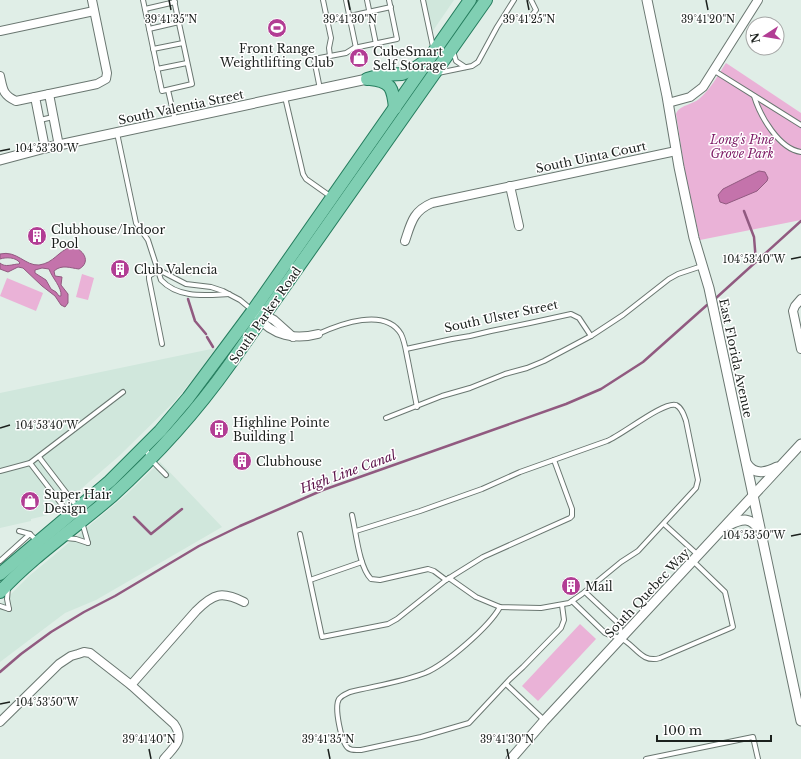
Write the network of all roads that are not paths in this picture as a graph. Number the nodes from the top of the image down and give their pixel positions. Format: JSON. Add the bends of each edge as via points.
{"nodes":[{"id":1,"x":92,"y":0,"type":"edge"},
{"id":2,"x":143,"y":0,"type":"edge"},
{"id":3,"x":323,"y":0,"type":"edge"},
{"id":4,"x":346,"y":0,"type":"edge"},
{"id":5,"x":367,"y":0,"type":"edge"},
{"id":6,"x":389,"y":0,"type":"edge"},
{"id":7,"x":423,"y":0,"type":"edge"},
{"id":8,"x":470,"y":0,"type":"edge"},
{"id":9,"x":486,"y":0,"type":"edge"},
{"id":10,"x":514,"y":0,"type":"edge"},
{"id":11,"x":531,"y":0,"type":"edge"},
{"id":12,"x":647,"y":0,"type":"edge"},
{"id":13,"x":758,"y":0,"type":"edge"},
{"id":14,"x":174,"y":1,"type":"edge"},
{"id":15,"x":391,"y":7,"type":"junction"},
{"id":16,"x":145,"y":9,"type":"junction"},
{"id":17,"x":94,"y":11,"type":"junction"},
{"id":18,"x":370,"y":12,"type":"junction"},
{"id":19,"x":532,"y":15,"type":"dead end"},
{"id":20,"x":350,"y":16,"type":"junction"},
{"id":21,"x":327,"y":21,"type":"junction"},
{"id":22,"x":179,"y":22,"type":"junction"},
{"id":23,"x":149,"y":29,"type":"junction"},
{"id":24,"x":0,"y":31,"type":"edge"},
{"id":25,"x":183,"y":43,"type":"junction"},
{"id":26,"x":376,"y":44,"type":"junction"},
{"id":27,"x":454,"y":46,"type":"junction"},
{"id":28,"x":356,"y":48,"type":"junction"},
{"id":29,"x":153,"y":50,"type":"junction"},
{"id":30,"x":432,"y":55,"type":"junction"},
{"id":31,"x":330,"y":56,"type":"junction"},
{"id":32,"x":188,"y":63,"type":"junction"},
{"id":33,"x":465,"y":67,"type":"junction"},
{"id":34,"x":157,"y":69,"type":"junction"},
{"id":35,"x":714,"y":70,"type":"junction"},
{"id":36,"x":384,"y":74,"type":"junction"},
{"id":37,"x":433,"y":75,"type":"junction"},
{"id":38,"x":0,"y":76,"type":"edge"},
{"id":39,"x":367,"y":79,"type":"junction"},
{"id":40,"x":408,"y":88,"type":"junction"},
{"id":41,"x":320,"y":89,"type":"junction"},
{"id":42,"x":168,"y":90,"type":"junction"},
{"id":43,"x":49,"y":94,"type":"junction"},
{"id":44,"x":754,"y":96,"type":"junction"},
{"id":45,"x":35,"y":97,"type":"junction"},
{"id":46,"x":285,"y":97,"type":"junction"},
{"id":47,"x":415,"y":101,"type":"junction"},
{"id":48,"x":668,"y":103,"type":"junction"},
{"id":49,"x":395,"y":108,"type":"junction"},
{"id":50,"x":53,"y":117,"type":"junction"},
{"id":51,"x":40,"y":120,"type":"junction"},
{"id":52,"x":176,"y":120,"type":"junction"},
{"id":53,"x":801,"y":125,"type":"edge"},
{"id":54,"x":117,"y":133,"type":"junction"},
{"id":55,"x":59,"y":146,"type":"junction"},
{"id":56,"x":45,"y":148,"type":"junction"},
{"id":57,"x":676,"y":151,"type":"junction"},
{"id":58,"x":801,"y":152,"type":"edge"},
{"id":59,"x":0,"y":160,"type":"edge"},
{"id":60,"x":510,"y":186,"type":"junction"},
{"id":61,"x":332,"y":197,"type":"junction"},
{"id":62,"x":342,"y":205,"type":"junction"},
{"id":63,"x":519,"y":226,"type":"dead end"},
{"id":64,"x":405,"y":241,"type":"dead end"},
{"id":65,"x":703,"y":266,"type":"junction"},
{"id":66,"x":159,"y":270,"type":"junction"},
{"id":67,"x":229,"y":294,"type":"junction"},
{"id":68,"x":801,"y":299,"type":"edge"},
{"id":69,"x":253,"y":310,"type":"junction"},
{"id":70,"x":263,"y":318,"type":"junction"},
{"id":71,"x":318,"y":334,"type":"joint"},
{"id":72,"x":591,"y":336,"type":"junction"},
{"id":73,"x":162,"y":344,"type":"dead end"},
{"id":74,"x":406,"y":349,"type":"junction"},
{"id":75,"x":801,"y":349,"type":"edge"},
{"id":76,"x":123,"y":392,"type":"dead end"},
{"id":77,"x":417,"y":406,"type":"junction"},
{"id":78,"x":386,"y":418,"type":"dead end"},
{"id":79,"x":801,"y":444,"type":"edge"},
{"id":80,"x":147,"y":445,"type":"junction"},
{"id":81,"x":39,"y":457,"type":"junction"},
{"id":82,"x":150,"y":459,"type":"junction"},
{"id":83,"x":554,"y":460,"type":"junction"},
{"id":84,"x":30,"y":463,"type":"junction"},
{"id":85,"x":783,"y":463,"type":"junction"},
{"id":86,"x":747,"y":464,"type":"junction"},
{"id":87,"x":0,"y":471,"type":"edge"},
{"id":88,"x":166,"y":475,"type":"dead end"},
{"id":89,"x":753,"y":496,"type":"junction"},
{"id":90,"x":74,"y":511,"type":"junction"},
{"id":91,"x":352,"y":515,"type":"dead end"},
{"id":92,"x":82,"y":521,"type":"junction"},
{"id":93,"x":664,"y":524,"type":"junction"},
{"id":94,"x":723,"y":529,"type":"junction"},
{"id":95,"x":19,"y":531,"type":"dead end"},
{"id":96,"x":356,"y":531,"type":"junction"},
{"id":97,"x":761,"y":532,"type":"junction"},
{"id":98,"x":300,"y":534,"type":"dead end"},
{"id":99,"x":34,"y":538,"type":"junction"},
{"id":100,"x":62,"y":538,"type":"junction"},
{"id":101,"x":696,"y":558,"type":"junction"},
{"id":102,"x":0,"y":561,"type":"edge"},
{"id":103,"x":362,"y":562,"type":"junction"},
{"id":104,"x":0,"y":574,"type":"edge"},
{"id":105,"x":447,"y":579,"type":"junction"},
{"id":106,"x":310,"y":580,"type":"junction"},
{"id":107,"x":9,"y":583,"type":"junction"},
{"id":108,"x":0,"y":592,"type":"edge"},
{"id":109,"x":585,"y":592,"type":"junction"},
{"id":110,"x":244,"y":602,"type":"dead end"},
{"id":111,"x":572,"y":602,"type":"junction"},
{"id":112,"x":562,"y":605,"type":"junction"},
{"id":113,"x":0,"y":606,"type":"edge"},
{"id":114,"x":500,"y":607,"type":"junction"},
{"id":115,"x":621,"y":638,"type":"junction"},
{"id":116,"x":506,"y":684,"type":"junction"},
{"id":117,"x":131,"y":685,"type":"junction"},
{"id":118,"x":797,"y":686,"type":"edge"},
{"id":119,"x":799,"y":698,"type":"edge"},
{"id":120,"x":544,"y":721,"type":"junction"},
{"id":121,"x":801,"y":721,"type":"edge"},
{"id":122,"x":0,"y":722,"type":"edge"},
{"id":123,"x":676,"y":753,"type":"junction"},
{"id":124,"x":513,"y":758,"type":"edge"},
{"id":125,"x":164,"y":759,"type":"edge"},
{"id":126,"x":646,"y":759,"type":"edge"},
{"id":127,"x":677,"y":759,"type":"edge"},
{"id":128,"x":758,"y":759,"type":"edge"}],
"edges":[{"from":1,"to":17,"type":"street"},
{"from":2,"to":16,"type":"lane"},
{"from":3,"to":21,"type":"lane"},
{"from":4,"to":20,"type":"lane"},
{"from":5,"to":18,"type":"lane"},
{"from":6,"to":15,"type":"lane"},
{"from":7,"to":30,"type":"lane"},
{"from":8,"to":30,"type":"main road","name":"South Parker Road"},
{"from":9,"to":27,"type":"main road","name":"South Parker Road"},
{"from":10,"to":33,"type":"lane","via":[[480,60],[475,65]]},
{"from":11,"to":19,"type":"lane","via":[[536,10]]},
{"from":12,"to":48,"type":"street","name":"East Florida Avenue"},
{"from":13,"to":35,"type":"street"},
{"from":14,"to":16,"type":"lane"},
{"from":14,"to":22,"type":"lane"},
{"from":15,"to":18,"type":"lane"},
{"from":15,"to":26,"type":"lane","via":[[397,39]]},
{"from":16,"to":23,"type":"lane"},
{"from":17,"to":24,"type":"street"},
{"from":17,"to":43,"type":"street","via":[[108,73],[106,79],[97,84]]},
{"from":18,"to":20,"type":"lane"},
{"from":18,"to":26,"type":"lane"},
{"from":20,"to":21,"type":"lane"},
{"from":20,"to":28,"type":"lane"},
{"from":21,"to":31,"type":"lane","via":[[331,38]]},
{"from":22,"to":23,"type":"lane"},
{"from":22,"to":25,"type":"lane"},
{"from":23,"to":29,"type":"lane"},
{"from":25,"to":29,"type":"lane"},
{"from":25,"to":32,"type":"lane"},
{"from":26,"to":28,"type":"lane"},
{"from":27,"to":33,"type":"lane","via":[[453,54],[456,61]]},
{"from":27,"to":37,"type":"main road","name":"South Parker Road"},
{"from":28,"to":31,"type":"lane"},
{"from":29,"to":34,"type":"lane"},
{"from":30,"to":36,"type":"main road","via":[[414,69],[402,74]]},
{"from":30,"to":40,"type":"main road","name":"South Parker Road"},
{"from":31,"to":41,"type":"lane","via":[[314,59]]},
{"from":32,"to":34,"type":"lane"},
{"from":32,"to":42,"type":"lane","via":[[192,84]]},
{"from":33,"to":37,"type":"lane"},
{"from":34,"to":42,"type":"lane","via":[[162,91]]},
{"from":35,"to":44,"type":"lane"},
{"from":35,"to":48,"type":"street","via":[[703,87],[694,95]]},
{"from":36,"to":39,"type":"main road"},
{"from":36,"to":40,"type":"main road"},
{"from":37,"to":47,"type":"main road","name":"South Parker Road"},
{"from":38,"to":45,"type":"street","via":[[2,88],[8,97],[16,101]]},
{"from":39,"to":41,"type":"street","name":"South Valentia Street"},
{"from":39,"to":49,"type":"main road","via":[[381,81],[389,86],[393,92]]},
{"from":40,"to":47,"type":"main road","via":[[414,94]]},
{"from":40,"to":49,"type":"main road","name":"South Parker Road"},
{"from":41,"to":46,"type":"street","name":"South Valentia Street"},
{"from":42,"to":52,"type":"lane"},
{"from":43,"to":45,"type":"street"},
{"from":43,"to":50,"type":"street"},
{"from":44,"to":53,"type":"lane"},
{"from":44,"to":58,"type":"lane","via":[[762,118],[775,135],[790,148]]},
{"from":45,"to":51,"type":"street"},
{"from":46,"to":52,"type":"street","name":"South Valentia Street"},
{"from":46,"to":61,"type":"lane","via":[[303,174],[306,179]]},
{"from":47,"to":62,"type":"main road","name":"South Parker Road"},
{"from":48,"to":57,"type":"street","name":"East Florida Avenue"},
{"from":49,"to":61,"type":"main road","name":"South Parker Road"},
{"from":50,"to":51,"type":"lane"},
{"from":50,"to":55,"type":"street"},
{"from":51,"to":56,"type":"street"},
{"from":52,"to":54,"type":"street","name":"South Valentia Street"},
{"from":54,"to":55,"type":"street","name":"South Valentia Street"},
{"from":54,"to":66,"type":"lane","via":[[136,223],[148,240]]},
{"from":55,"to":56,"type":"street","name":"South Valentia Street"},
{"from":56,"to":59,"type":"street","name":"South Valentia Street"},
{"from":57,"to":60,"type":"street","name":"South Uinta Court"},
{"from":57,"to":65,"type":"street","name":"East Florida Avenue","via":[[694,238]]},
{"from":60,"to":63,"type":"street"},
{"from":60,"to":64,"type":"street","name":"South Uinta Court","via":[[424,207],[413,218]]},
{"from":61,"to":62,"type":"lane"},
{"from":61,"to":69,"type":"main road","name":"South Parker Road"},
{"from":62,"to":70,"type":"main road","name":"South Parker Road"},
{"from":65,"to":72,"type":"lane","via":[[678,274],[665,282]]},
{"from":65,"to":86,"type":"street","name":"East Florida Avenue"},
{"from":66,"to":67,"type":"lane","via":[[186,284],[211,287]]},
{"from":66,"to":67,"type":"lane","via":[[162,281],[184,292],[199,296]]},
{"from":66,"to":73,"type":"lane","via":[[148,278]]},
{"from":67,"to":69,"type":"lane"},
{"from":68,"to":75,"type":"street","via":[[793,311]]},
{"from":69,"to":70,"type":"street"},
{"from":69,"to":80,"type":"main road","name":"South Parker Road","via":[[188,398]]},
{"from":70,"to":71,"type":"street","via":[[282,335],[303,338]]},
{"from":70,"to":82,"type":"main road","name":"South Parker Road","via":[[196,408]]},
{"from":71,"to":74,"type":"lane","via":[[337,326],[378,319],[398,330]]},
{"from":72,"to":74,"type":"lane","name":"South Ulster Street","via":[[579,318],[571,314]]},
{"from":72,"to":77,"type":"lane","via":[[536,364]]},
{"from":74,"to":77,"type":"lane"},
{"from":76,"to":81,"type":"lane"},
{"from":77,"to":78,"type":"lane"},
{"from":79,"to":85,"type":"street","name":"South Quebec Way"},
{"from":80,"to":82,"type":"lane","via":[[146,450]]},
{"from":80,"to":90,"type":"main road","name":"South Parker Road"},
{"from":81,"to":84,"type":"lane"},
{"from":81,"to":90,"type":"lane"},
{"from":82,"to":88,"type":"lane"},
{"from":82,"to":92,"type":"main road","name":"South Parker Road"},
{"from":83,"to":93,"type":"lane","via":[[614,438],[665,406],[678,406],[685,417],[698,483]]},
{"from":83,"to":96,"type":"lane","via":[[427,509]]},
{"from":83,"to":105,"type":"lane","via":[[572,509],[572,517],[488,554]]},
{"from":84,"to":87,"type":"lane"},
{"from":84,"to":90,"type":"lane"},
{"from":85,"to":86,"type":"street","via":[[762,472],[755,472]]},
{"from":85,"to":89,"type":"street","name":"South Quebec Way"},
{"from":86,"to":89,"type":"street","name":"East Florida Avenue"},
{"from":89,"to":94,"type":"street","name":"South Quebec Way"},
{"from":89,"to":97,"type":"street","name":"East Florida Avenue"},
{"from":90,"to":92,"type":"lane"},
{"from":90,"to":92,"type":"lane"},
{"from":90,"to":99,"type":"main road","name":"South Parker Road"},
{"from":91,"to":96,"type":"lane"},
{"from":92,"to":100,"type":"main road","name":"South Parker Road"},
{"from":92,"to":100,"type":"lane","via":[[88,543]]},
{"from":93,"to":101,"type":"lane"},
{"from":93,"to":109,"type":"lane","via":[[638,551],[619,563]]},
{"from":94,"to":97,"type":"street","via":[[737,521],[748,520]]},
{"from":94,"to":101,"type":"street","name":"South Quebec Way"},
{"from":95,"to":99,"type":"lane"},
{"from":96,"to":103,"type":"lane"},
{"from":97,"to":118,"type":"street","name":"East Florida Avenue"},
{"from":98,"to":106,"type":"lane"},
{"from":99,"to":102,"type":"lane"},
{"from":99,"to":104,"type":"main road","name":"South Parker Road"},
{"from":100,"to":107,"type":"main road","name":"South Parker Road"},
{"from":101,"to":115,"type":"street","name":"South Quebec Way"},
{"from":101,"to":115,"type":"lane","via":[[725,592],[733,627],[654,660],[644,657]]},
{"from":103,"to":105,"type":"lane","via":[[373,580],[428,569]]},
{"from":103,"to":106,"type":"lane"},
{"from":105,"to":106,"type":"lane","via":[[392,622],[322,637]]},
{"from":105,"to":114,"type":"lane","via":[[476,597]]},
{"from":107,"to":108,"type":"main road","name":"South Parker Road"},
{"from":107,"to":113,"type":"lane","via":[[9,609]]},
{"from":109,"to":111,"type":"lane"},
{"from":109,"to":115,"type":"lane","via":[[620,627]]},
{"from":110,"to":117,"type":"street","via":[[227,595],[208,600]]},
{"from":111,"to":112,"type":"lane"},
{"from":111,"to":115,"type":"lane","via":[[605,633]]},
{"from":112,"to":114,"type":"lane","via":[[535,608]]},
{"from":112,"to":116,"type":"lane","via":[[564,620],[560,628]]},
{"from":114,"to":116,"type":"lane","via":[[466,645],[430,671],[350,692],[341,697],[337,707],[342,738],[349,748],[357,750],[466,725]]},
{"from":115,"to":120,"type":"street","name":"South Quebec Way"},
{"from":116,"to":120,"type":"lane"},
{"from":117,"to":122,"type":"street","via":[[95,656],[84,652],[71,656],[59,664]]},
{"from":117,"to":125,"type":"street","via":[[178,729],[178,743]]},
{"from":118,"to":119,"type":"street","name":"East Florida Avenue"},
{"from":119,"to":121,"type":"street","name":"East Florida Avenue"},
{"from":120,"to":124,"type":"street","name":"South Quebec Way"},
{"from":123,"to":126,"type":"lane"},
{"from":123,"to":127,"type":"lane"},
{"from":123,"to":128,"type":"lane","via":[[753,737]]}]}
